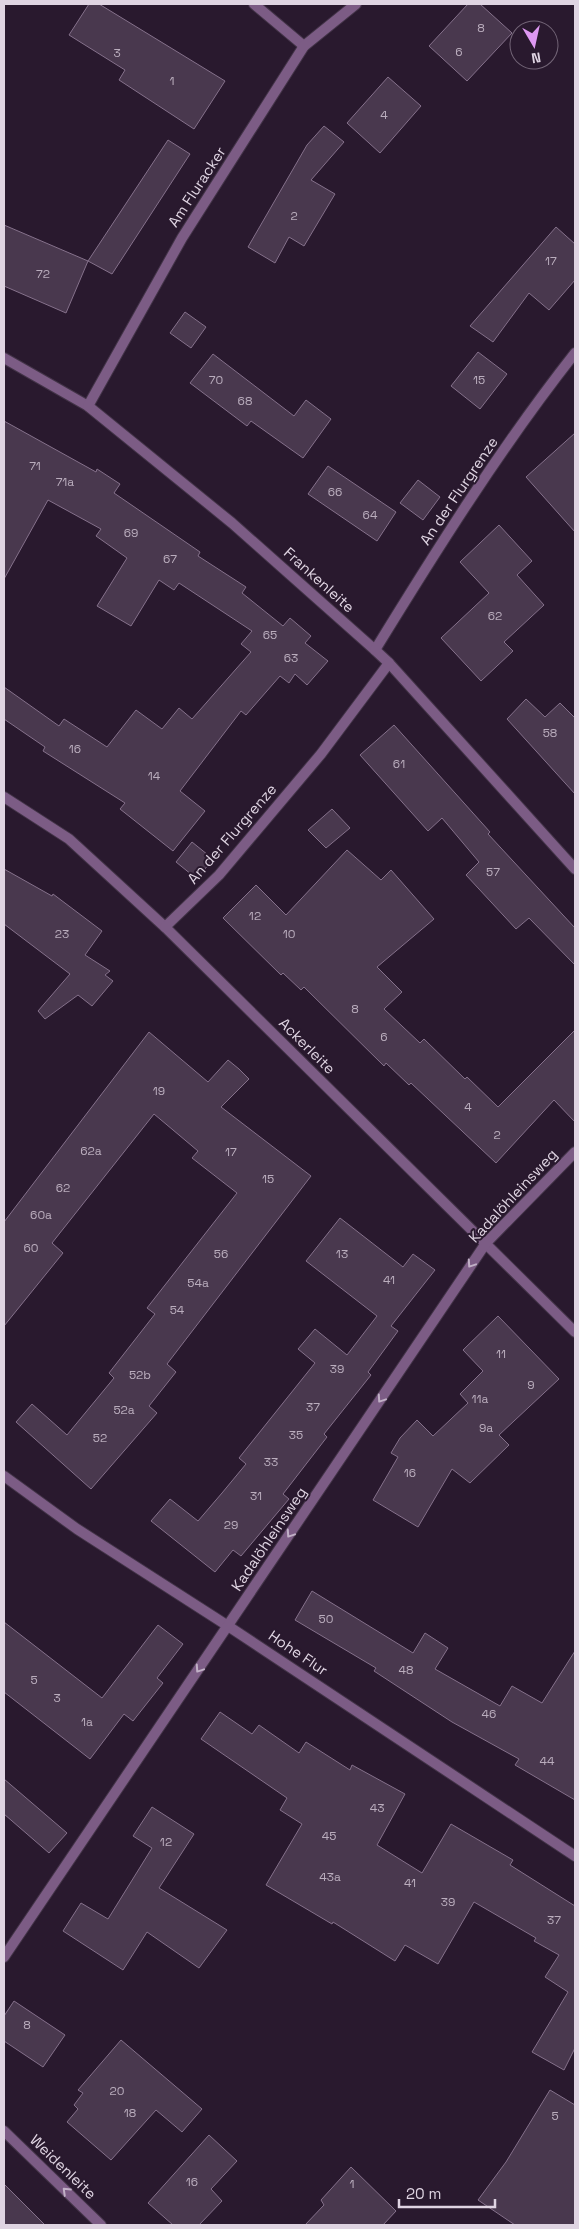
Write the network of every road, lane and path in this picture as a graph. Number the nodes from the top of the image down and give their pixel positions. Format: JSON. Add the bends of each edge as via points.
{"nodes":[{"id":1,"x":254,"y":4,"type":"edge"},
{"id":2,"x":356,"y":4,"type":"edge"},
{"id":3,"x":304,"y":46,"type":"junction"},
{"id":4,"x":575,"y":353,"type":"edge"},
{"id":5,"x":4,"y":358,"type":"edge"},
{"id":6,"x":88,"y":406,"type":"junction"},
{"id":7,"x":375,"y":650,"type":"junction"},
{"id":8,"x":389,"y":663,"type":"junction"},
{"id":9,"x":4,"y":797,"type":"edge"},
{"id":10,"x":575,"y":869,"type":"edge"},
{"id":11,"x":165,"y":927,"type":"junction"},
{"id":12,"x":575,"y":1152,"type":"edge"},
{"id":13,"x":486,"y":1243,"type":"junction"},
{"id":14,"x":575,"y":1332,"type":"edge"},
{"id":15,"x":4,"y":1476,"type":"edge"},
{"id":16,"x":228,"y":1626,"type":"junction"},
{"id":17,"x":575,"y":1856,"type":"edge"},
{"id":18,"x":4,"y":1957,"type":"edge"},
{"id":19,"x":4,"y":2131,"type":"edge"},
{"id":20,"x":101,"y":2225,"type":"edge"}],
"edges":[{"from":1,"to":3,"type":"street"},
{"from":2,"to":3,"type":"street","name":"Am Fluracker"},
{"from":3,"to":6,"type":"street","name":"Am Fluracker","via":[[182,238]]},
{"from":4,"to":7,"type":"street","name":"An der Flurgrenze","via":[[439,546]]},
{"from":5,"to":6,"type":"street","name":"Frankenleite"},
{"from":6,"to":7,"type":"street","name":"Frankenleite","via":[[232,522]]},
{"from":7,"to":8,"type":"street","name":"Frankenleite"},
{"from":8,"to":10,"type":"street","name":"Frankenleite"},
{"from":8,"to":11,"type":"street","name":"An der Flurgrenze","via":[[321,754],[226,868]]},
{"from":9,"to":11,"type":"street","name":"Ackerleite","via":[[69,839]]},
{"from":11,"to":13,"type":"street","name":"Ackerleite"},
{"from":12,"to":13,"type":"street","name":"Kadalöhleinsweg"},
{"from":13,"to":14,"type":"street","name":"Ackerleite"},
{"from":13,"to":16,"type":"street","name":"Kadalöhleinsweg","one_way":true},
{"from":15,"to":16,"type":"street","name":"Hohe Flur","via":[[78,1529]]},
{"from":16,"to":17,"type":"street","name":"Hohe Flur"},
{"from":16,"to":18,"type":"street","name":"Kadalöhleinsweg","one_way":true},
{"from":20,"to":19,"type":"street","name":"Weidenleite","one_way":true}]}
